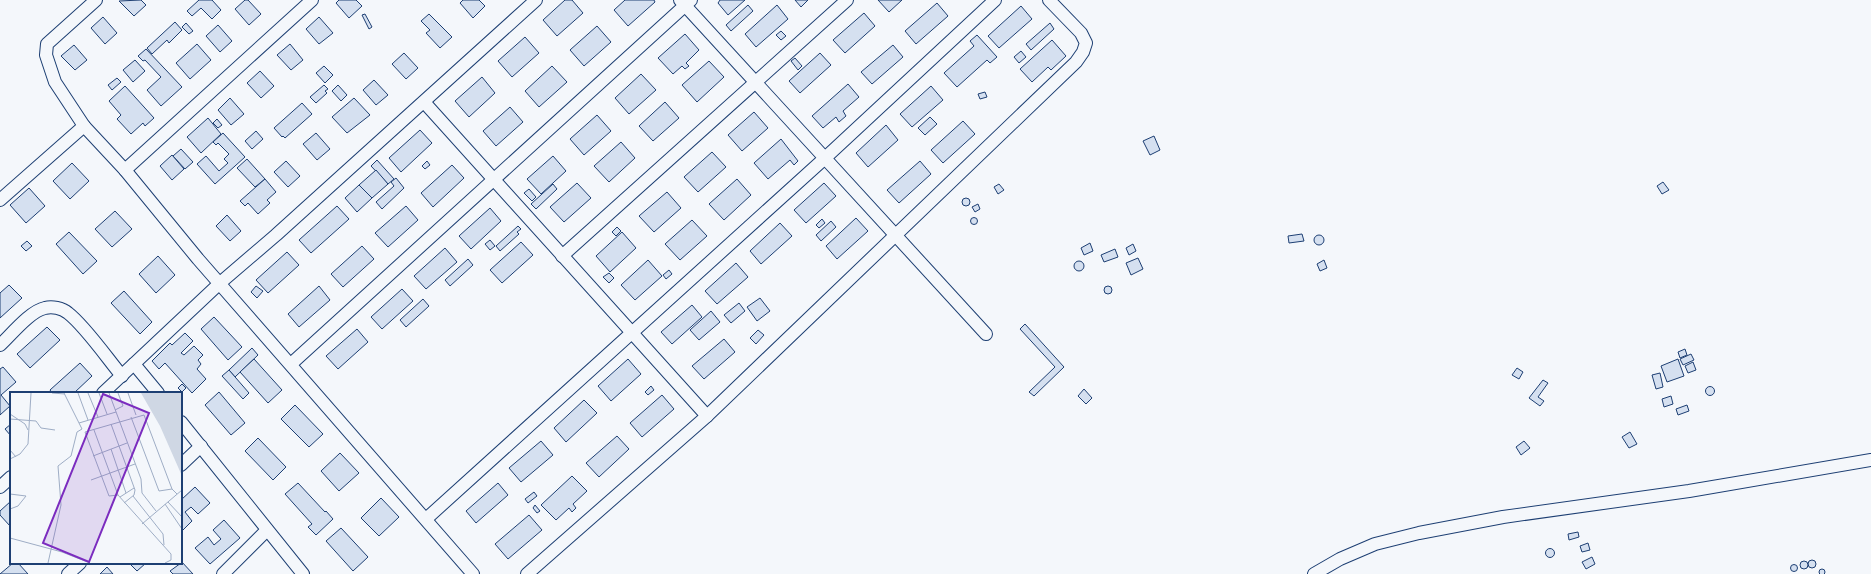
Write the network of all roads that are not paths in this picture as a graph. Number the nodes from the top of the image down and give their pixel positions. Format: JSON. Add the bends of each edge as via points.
{"nodes":[{"id":1,"x":96,"y":0,"type":"edge"},
{"id":2,"x":312,"y":0,"type":"edge"},
{"id":3,"x":536,"y":0,"type":"edge"},
{"id":4,"x":847,"y":0,"type":"edge"},
{"id":5,"x":995,"y":0,"type":"edge"},
{"id":6,"x":1049,"y":0,"type":"edge"},
{"id":7,"x":685,"y":2,"type":"edge"},
{"id":8,"x":755,"y":82,"type":"junction"},
{"id":9,"x":424,"y":102,"type":"junction"},
{"id":10,"x":84,"y":126,"type":"junction"},
{"id":11,"x":825,"y":158,"type":"junction"},
{"id":12,"x":125,"y":170,"type":"junction"},
{"id":13,"x":493,"y":179,"type":"junction"},
{"id":14,"x":0,"y":200,"type":"edge"},
{"id":15,"x":895,"y":234,"type":"junction"},
{"id":16,"x":562,"y":256,"type":"junction"},
{"id":17,"x":220,"y":283,"type":"junction"},
{"id":18,"x":632,"y":332,"type":"junction"},
{"id":19,"x":986,"y":334,"type":"dead end"},
{"id":20,"x":0,"y":345,"type":"edge"},
{"id":21,"x":134,"y":364,"type":"junction"},
{"id":22,"x":291,"y":364,"type":"junction"},
{"id":23,"x":122,"y":376,"type":"junction"},
{"id":24,"x":104,"y":392,"type":"edge"},
{"id":25,"x":157,"y":392,"type":"edge"},
{"id":26,"x":707,"y":416,"type":"junction"},
{"id":27,"x":182,"y":423,"type":"edge"},
{"id":28,"x":201,"y":446,"type":"junction"},
{"id":29,"x":1871,"y":460,"type":"edge"},
{"id":30,"x":182,"y":464,"type":"edge"},
{"id":31,"x":10,"y":478,"type":"edge"},
{"id":32,"x":0,"y":487,"type":"edge"},
{"id":33,"x":426,"y":519,"type":"junction"},
{"id":34,"x":268,"y":530,"type":"junction"},
{"id":35,"x":79,"y":564,"type":"edge"},
{"id":36,"x":68,"y":574,"type":"edge"},
{"id":37,"x":223,"y":574,"type":"edge"},
{"id":38,"x":303,"y":574,"type":"edge"},
{"id":39,"x":474,"y":574,"type":"edge"},
{"id":40,"x":527,"y":574,"type":"edge"},
{"id":41,"x":1314,"y":574,"type":"edge"}],
"edges":[{"from":1,"to":10,"type":"street","via":[[48,44],[46,55],[55,82]]},
{"from":2,"to":12,"type":"street"},
{"from":3,"to":9,"type":"street"},
{"from":4,"to":8,"type":"street"},
{"from":5,"to":11,"type":"street"},
{"from":6,"to":15,"type":"street","via":[[1081,33],[1086,43],[1083,52],[1056,82]]},
{"from":7,"to":8,"type":"street"},
{"from":7,"to":13,"type":"street"},
{"from":8,"to":11,"type":"street"},
{"from":8,"to":16,"type":"street"},
{"from":9,"to":13,"type":"street"},
{"from":9,"to":17,"type":"street","via":[[276,236]]},
{"from":10,"to":12,"type":"street"},
{"from":10,"to":14,"type":"street"},
{"from":11,"to":15,"type":"street"},
{"from":11,"to":18,"type":"street"},
{"from":12,"to":17,"type":"street"},
{"from":13,"to":16,"type":"street"},
{"from":13,"to":22,"type":"street"},
{"from":15,"to":19,"type":"street"},
{"from":15,"to":26,"type":"street"},
{"from":16,"to":18,"type":"street"},
{"from":17,"to":21,"type":"street"},
{"from":17,"to":22,"type":"street"},
{"from":18,"to":26,"type":"street"},
{"from":18,"to":33,"type":"street"},
{"from":20,"to":23,"type":"street","via":[[30,316],[44,308],[55,307],[67,312],[78,323]]},
{"from":21,"to":23,"type":"street"},
{"from":21,"to":25,"type":"street"},
{"from":22,"to":33,"type":"street"},
{"from":23,"to":24,"type":"street"},
{"from":26,"to":40,"type":"street"},
{"from":27,"to":28,"type":"street"},
{"from":28,"to":30,"type":"street"},
{"from":28,"to":34,"type":"street"},
{"from":29,"to":41,"type":"street","via":[[1689,491],[1503,517],[1419,533],[1375,544]]},
{"from":31,"to":32,"type":"street"},
{"from":33,"to":39,"type":"street"},
{"from":34,"to":37,"type":"street"},
{"from":34,"to":38,"type":"street"},
{"from":35,"to":36,"type":"street"}]}
